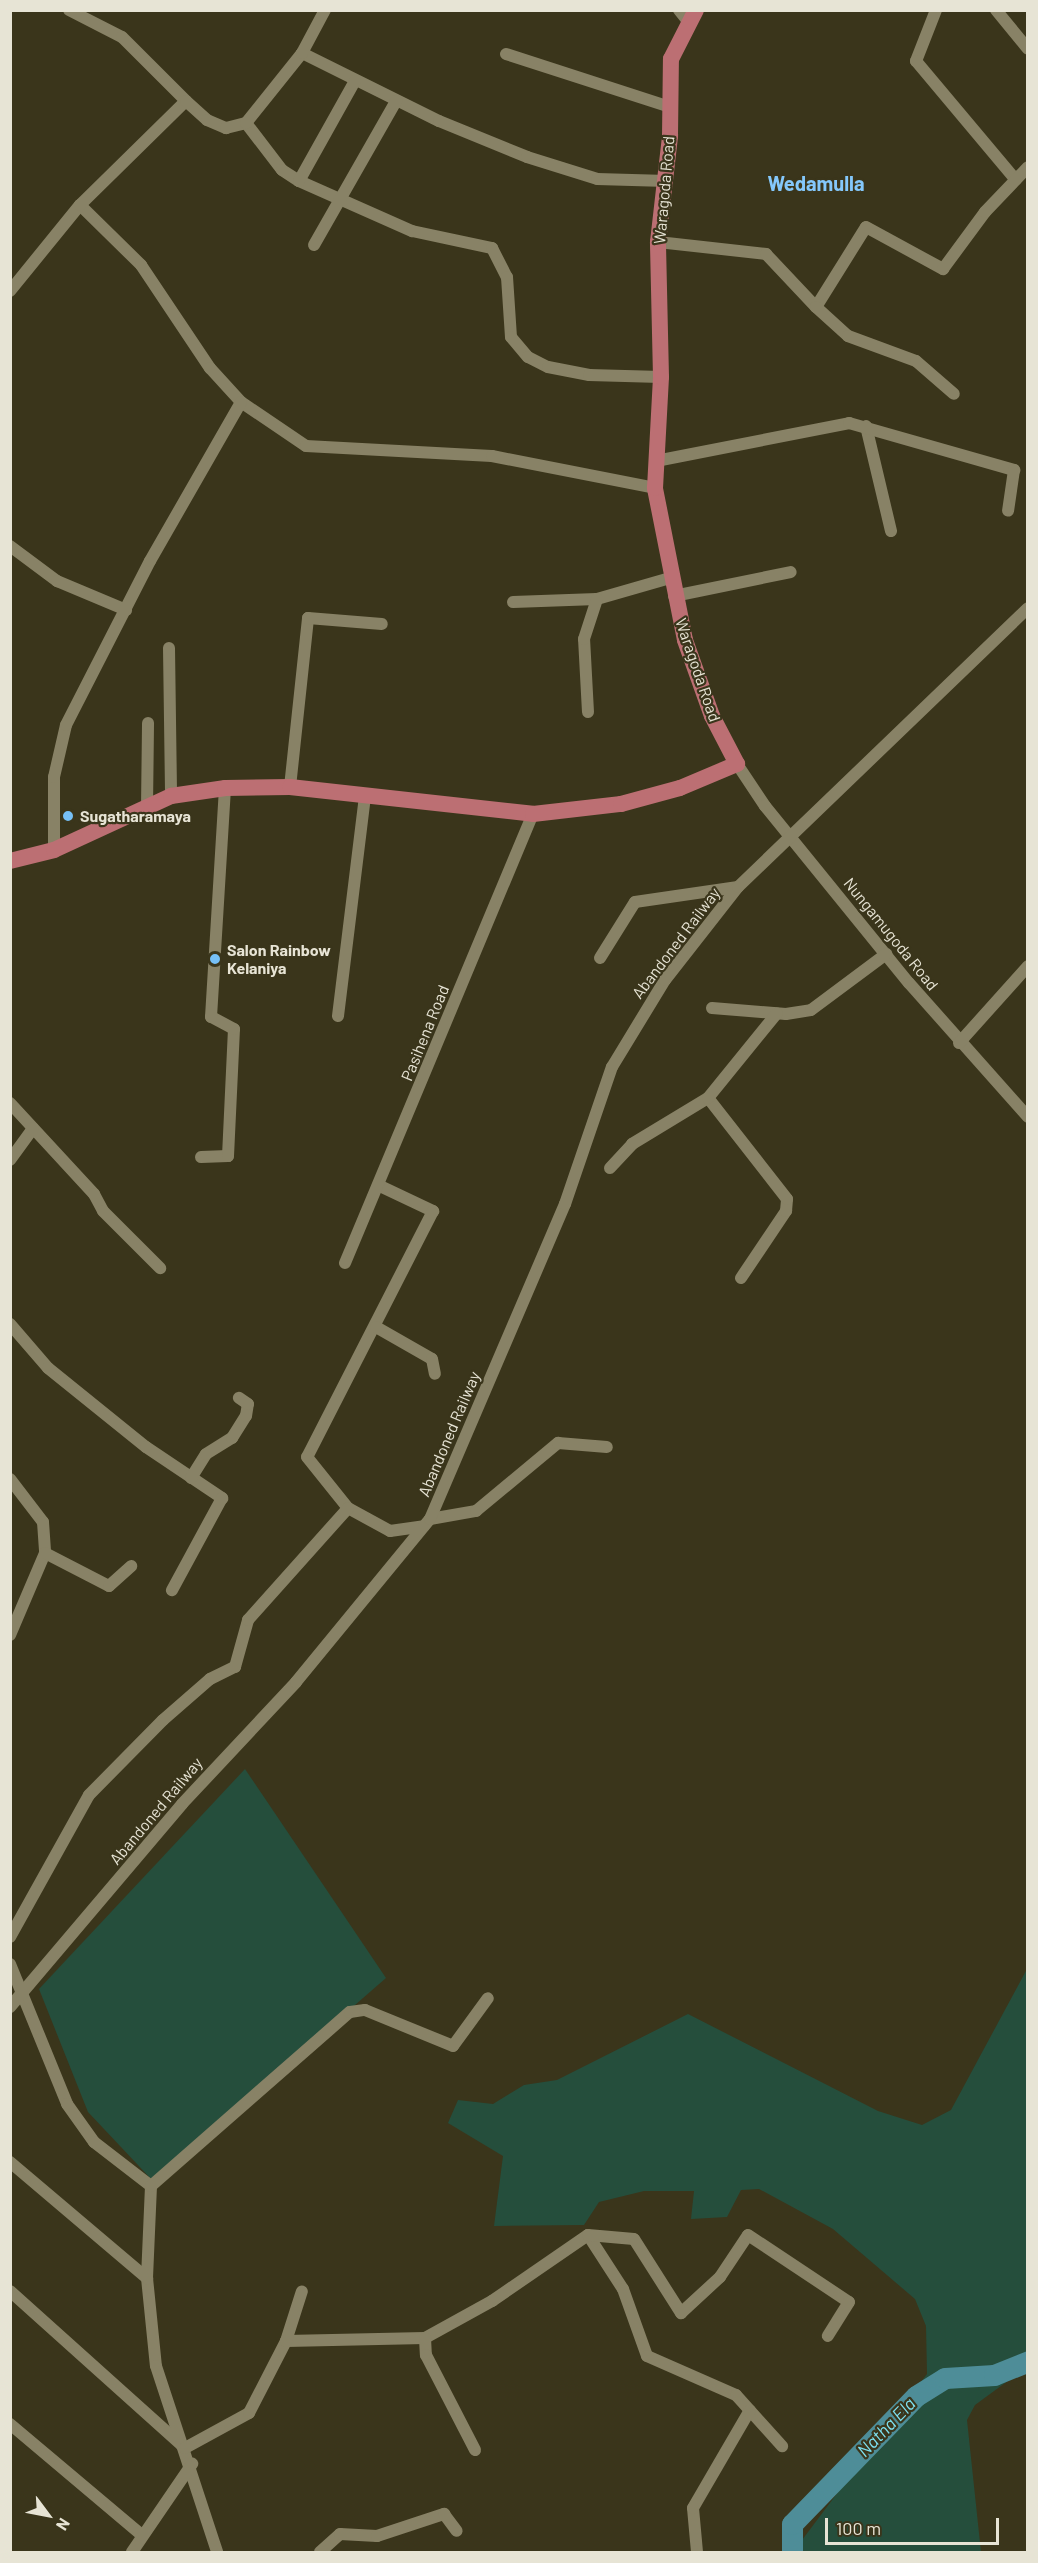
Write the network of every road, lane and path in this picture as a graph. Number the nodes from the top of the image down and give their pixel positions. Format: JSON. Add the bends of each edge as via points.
{"nodes":[{"id":1,"x":69,"y":10,"type":"edge"},
{"id":2,"x":325,"y":10,"type":"edge"},
{"id":3,"x":936,"y":10,"type":"edge"},
{"id":4,"x":996,"y":10,"type":"edge"},
{"id":5,"x":688,"y":14,"type":"edge"},
{"id":6,"x":1028,"y":49,"type":"edge"},
{"id":7,"x":302,"y":53,"type":"junction"},
{"id":8,"x":506,"y":54,"type":"dead end"},
{"id":9,"x":355,"y":81,"type":"junction"},
{"id":10,"x":186,"y":101,"type":"junction"},
{"id":11,"x":396,"y":101,"type":"junction"},
{"id":12,"x":670,"y":107,"type":"junction"},
{"id":13,"x":246,"y":123,"type":"junction"},
{"id":14,"x":1028,"y":167,"type":"edge"},
{"id":15,"x":1016,"y":180,"type":"junction"},
{"id":16,"x":299,"y":181,"type":"junction"},
{"id":17,"x":667,"y":181,"type":"junction"},
{"id":18,"x":339,"y":198,"type":"junction"},
{"id":19,"x":80,"y":205,"type":"junction"},
{"id":20,"x":658,"y":242,"type":"junction"},
{"id":21,"x":314,"y":245,"type":"dead end"},
{"id":22,"x":10,"y":291,"type":"edge"},
{"id":23,"x":816,"y":308,"type":"junction"},
{"id":24,"x":662,"y":377,"type":"junction"},
{"id":25,"x":954,"y":394,"type":"dead end"},
{"id":26,"x":241,"y":402,"type":"junction"},
{"id":27,"x":866,"y":426,"type":"junction"},
{"id":28,"x":656,"y":461,"type":"junction"},
{"id":29,"x":655,"y":488,"type":"junction"},
{"id":30,"x":1008,"y":511,"type":"dead end"},
{"id":31,"x":891,"y":531,"type":"dead end"},
{"id":32,"x":10,"y":546,"type":"edge"},
{"id":33,"x":791,"y":572,"type":"dead end"},
{"id":34,"x":670,"y":578,"type":"junction"},
{"id":35,"x":674,"y":596,"type":"junction"},
{"id":36,"x":597,"y":599,"type":"junction"},
{"id":37,"x":513,"y":602,"type":"dead end"},
{"id":38,"x":1028,"y":608,"type":"edge"},
{"id":39,"x":126,"y":610,"type":"junction"},
{"id":40,"x":382,"y":624,"type":"dead end"},
{"id":41,"x":169,"y":648,"type":"dead end"},
{"id":42,"x":588,"y":712,"type":"dead end"},
{"id":43,"x":148,"y":723,"type":"dead end"},
{"id":44,"x":737,"y":764,"type":"junction"},
{"id":45,"x":290,"y":787,"type":"junction"},
{"id":46,"x":225,"y":788,"type":"junction"},
{"id":47,"x":365,"y":795,"type":"junction"},
{"id":48,"x":171,"y":796,"type":"junction"},
{"id":49,"x":147,"y":807,"type":"junction"},
{"id":50,"x":533,"y":814,"type":"junction"},
{"id":51,"x":790,"y":838,"type":"junction"},
{"id":52,"x":54,"y":850,"type":"junction"},
{"id":53,"x":10,"y":861,"type":"edge"},
{"id":54,"x":738,"y":887,"type":"junction"},
{"id":55,"x":886,"y":954,"type":"junction"},
{"id":56,"x":600,"y":958,"type":"dead end"},
{"id":57,"x":1028,"y":966,"type":"edge"},
{"id":58,"x":712,"y":1008,"type":"dead end"},
{"id":59,"x":777,"y":1013,"type":"junction"},
{"id":60,"x":338,"y":1016,"type":"dead end"},
{"id":61,"x":959,"y":1043,"type":"junction"},
{"id":62,"x":708,"y":1098,"type":"junction"},
{"id":63,"x":10,"y":1103,"type":"edge"},
{"id":64,"x":1028,"y":1117,"type":"edge"},
{"id":65,"x":33,"y":1128,"type":"junction"},
{"id":66,"x":201,"y":1157,"type":"dead end"},
{"id":67,"x":10,"y":1160,"type":"edge"},
{"id":68,"x":610,"y":1168,"type":"dead end"},
{"id":69,"x":380,"y":1186,"type":"junction"},
{"id":70,"x":345,"y":1263,"type":"dead end"},
{"id":71,"x":160,"y":1268,"type":"dead end"},
{"id":72,"x":741,"y":1278,"type":"dead end"},
{"id":73,"x":10,"y":1324,"type":"edge"},
{"id":74,"x":376,"y":1327,"type":"junction"},
{"id":75,"x":435,"y":1374,"type":"dead end"},
{"id":76,"x":239,"y":1398,"type":"dead end"},
{"id":77,"x":607,"y":1447,"type":"dead end"},
{"id":78,"x":191,"y":1478,"type":"junction"},
{"id":79,"x":10,"y":1479,"type":"edge"},
{"id":80,"x":348,"y":1508,"type":"junction"},
{"id":81,"x":427,"y":1522,"type":"junction"},
{"id":82,"x":45,"y":1553,"type":"junction"},
{"id":83,"x":131,"y":1566,"type":"dead end"},
{"id":84,"x":172,"y":1590,"type":"dead end"},
{"id":85,"x":10,"y":1635,"type":"edge"},
{"id":86,"x":10,"y":1937,"type":"edge"},
{"id":87,"x":10,"y":1964,"type":"edge"},
{"id":88,"x":24,"y":1990,"type":"junction"},
{"id":89,"x":488,"y":1998,"type":"dead end"},
{"id":90,"x":10,"y":2007,"type":"edge"},
{"id":91,"x":10,"y":2162,"type":"edge"},
{"id":92,"x":150,"y":2186,"type":"junction"},
{"id":93,"x":588,"y":2235,"type":"junction"},
{"id":94,"x":147,"y":2278,"type":"junction"},
{"id":95,"x":10,"y":2291,"type":"edge"},
{"id":96,"x":302,"y":2291,"type":"dead end"},
{"id":97,"x":828,"y":2336,"type":"dead end"},
{"id":98,"x":425,"y":2337,"type":"junction"},
{"id":99,"x":286,"y":2341,"type":"junction"},
{"id":100,"x":750,"y":2410,"type":"junction"},
{"id":101,"x":10,"y":2424,"type":"edge"},
{"id":102,"x":782,"y":2446,"type":"dead end"},
{"id":103,"x":185,"y":2448,"type":"junction"},
{"id":104,"x":475,"y":2450,"type":"dead end"},
{"id":105,"x":192,"y":2464,"type":"junction"},
{"id":106,"x":457,"y":2531,"type":"dead end"},
{"id":107,"x":142,"y":2535,"type":"junction"},
{"id":108,"x":132,"y":2553,"type":"edge"},
{"id":109,"x":217,"y":2553,"type":"edge"},
{"id":110,"x":320,"y":2553,"type":"edge"},
{"id":111,"x":697,"y":2553,"type":"edge"}],
"edges":[{"from":1,"to":10,"type":"street","via":[[122,37]]},
{"from":2,"to":7,"type":"street"},
{"from":3,"to":15,"type":"street","via":[[916,61]]},
{"from":4,"to":6,"type":"street"},
{"from":5,"to":12,"type":"main road","name":"Waragoda Road","via":[[671,59]]},
{"from":7,"to":9,"type":"street"},
{"from":7,"to":13,"type":"street"},
{"from":8,"to":12,"type":"street"},
{"from":9,"to":11,"type":"street"},
{"from":9,"to":16,"type":"street"},
{"from":10,"to":13,"type":"street","via":[[207,120],[226,128]]},
{"from":10,"to":19,"type":"street"},
{"from":11,"to":17,"type":"street","via":[[527,157],[597,179]]},
{"from":11,"to":18,"type":"street"},
{"from":12,"to":17,"type":"main road","name":"Waragoda Road"},
{"from":13,"to":16,"type":"street","via":[[282,170]]},
{"from":14,"to":15,"type":"street"},
{"from":15,"to":23,"type":"street","via":[[943,269],[866,227]]},
{"from":16,"to":18,"type":"street"},
{"from":17,"to":20,"type":"main road","name":"Waragoda Road"},
{"from":18,"to":21,"type":"street"},
{"from":18,"to":24,"type":"street","via":[[412,231],[492,248],[507,277],[511,337],[528,357],[548,368],[589,375]]},
{"from":19,"to":22,"type":"street"},
{"from":19,"to":26,"type":"street","via":[[141,265],[210,368]]},
{"from":20,"to":23,"type":"street","via":[[766,255]]},
{"from":20,"to":24,"type":"main road","name":"Waragoda Road"},
{"from":23,"to":25,"type":"street","via":[[848,336],[916,361]]},
{"from":24,"to":28,"type":"main road","name":"Waragoda Road"},
{"from":26,"to":29,"type":"street","via":[[306,446],[492,456]]},
{"from":26,"to":39,"type":"street"},
{"from":27,"to":28,"type":"street","via":[[798,429]]},
{"from":27,"to":30,"type":"street","via":[[1014,471]]},
{"from":27,"to":31,"type":"street"},
{"from":28,"to":29,"type":"main road","name":"Waragoda Road"},
{"from":29,"to":34,"type":"main road","name":"Waragoda Road"},
{"from":32,"to":39,"type":"street","via":[[57,581]]},
{"from":33,"to":35,"type":"street"},
{"from":34,"to":35,"type":"main road","name":"Waragoda Road"},
{"from":34,"to":36,"type":"street"},
{"from":35,"to":44,"type":"main road","name":"Waragoda Road","via":[[712,716]]},
{"from":36,"to":37,"type":"street"},
{"from":36,"to":42,"type":"street","via":[[584,639]]},
{"from":38,"to":51,"type":"street","name":"Abandoned Railway","via":[[915,711]]},
{"from":39,"to":52,"type":"street","via":[[66,725],[54,777]]},
{"from":40,"to":45,"type":"street","via":[[308,618]]},
{"from":41,"to":48,"type":"street"},
{"from":43,"to":49,"type":"street"},
{"from":44,"to":50,"type":"main road","via":[[621,804]]},
{"from":44,"to":51,"type":"street","name":"Nungamugoda Road"},
{"from":45,"to":46,"type":"main road"},
{"from":45,"to":47,"type":"main road"},
{"from":46,"to":48,"type":"main road"},
{"from":46,"to":66,"type":"street","via":[[211,1017],[234,1029],[228,1156]]},
{"from":47,"to":50,"type":"main road"},
{"from":47,"to":60,"type":"street"},
{"from":48,"to":49,"type":"main road"},
{"from":49,"to":52,"type":"main road"},
{"from":50,"to":69,"type":"street","name":"Pasihena Road"},
{"from":51,"to":54,"type":"street","name":"Abandoned Railway"},
{"from":51,"to":55,"type":"street","name":"Nungamugoda Road"},
{"from":52,"to":53,"type":"main road"},
{"from":54,"to":56,"type":"street","via":[[635,902]]},
{"from":54,"to":81,"type":"street","name":"Abandoned Railway","via":[[665,980],[612,1066],[565,1204]]},
{"from":55,"to":59,"type":"street","via":[[811,1010]]},
{"from":55,"to":61,"type":"street","name":"Nungamugoda Road"},
{"from":57,"to":61,"type":"street"},
{"from":58,"to":59,"type":"street"},
{"from":59,"to":62,"type":"street"},
{"from":61,"to":64,"type":"street","name":"Nungamugoda Road"},
{"from":62,"to":68,"type":"street","via":[[632,1144]]},
{"from":62,"to":72,"type":"street","via":[[787,1199],[786,1211]]},
{"from":63,"to":65,"type":"street"},
{"from":65,"to":67,"type":"street"},
{"from":65,"to":71,"type":"street","via":[[94,1194],[103,1211]]},
{"from":69,"to":70,"type":"street","name":"Pasihena Road"},
{"from":69,"to":74,"type":"street","via":[[433,1211]]},
{"from":73,"to":78,"type":"street","via":[[48,1368]]},
{"from":74,"to":75,"type":"street","via":[[432,1359]]},
{"from":74,"to":80,"type":"street","via":[[307,1458]]},
{"from":76,"to":78,"type":"street","via":[[248,1404],[246,1416],[232,1438],[206,1454]]},
{"from":77,"to":81,"type":"street","via":[[558,1443],[476,1511]]},
{"from":78,"to":84,"type":"street","via":[[223,1501]]},
{"from":79,"to":82,"type":"street","via":[[43,1522]]},
{"from":80,"to":81,"type":"street","via":[[390,1531]]},
{"from":80,"to":86,"type":"street","via":[[248,1620],[235,1667],[210,1679],[163,1720],[89,1795]]},
{"from":81,"to":88,"type":"street","name":"Abandoned Railway","via":[[296,1682],[182,1804]]},
{"from":82,"to":83,"type":"street","via":[[109,1586]]},
{"from":82,"to":85,"type":"street"},
{"from":87,"to":88,"type":"street"},
{"from":88,"to":90,"type":"street","name":"Abandoned Railway"},
{"from":88,"to":92,"type":"street","via":[[67,2104],[101,2148]]},
{"from":89,"to":92,"type":"street","via":[[453,2046],[364,2010],[350,2013]]},
{"from":91,"to":94,"type":"street"},
{"from":92,"to":94,"type":"street"},
{"from":93,"to":97,"type":"street","via":[[634,2239],[681,2313],[720,2277],[748,2235],[849,2302]]},
{"from":93,"to":98,"type":"street","via":[[492,2301]]},
{"from":93,"to":100,"type":"street","via":[[623,2289],[647,2356],[700,2376]]},
{"from":94,"to":103,"type":"street","via":[[165,2406]]},
{"from":95,"to":103,"type":"street"},
{"from":96,"to":99,"type":"street"},
{"from":98,"to":99,"type":"street"},
{"from":98,"to":104,"type":"street","via":[[426,2355]]},
{"from":99,"to":103,"type":"street","via":[[249,2413]]},
{"from":100,"to":102,"type":"street"},
{"from":100,"to":111,"type":"street","via":[[693,2508]]},
{"from":101,"to":107,"type":"street"},
{"from":103,"to":105,"type":"street"},
{"from":105,"to":107,"type":"street"},
{"from":105,"to":109,"type":"street"},
{"from":106,"to":110,"type":"street","via":[[444,2514],[377,2536],[340,2534]]},
{"from":107,"to":108,"type":"street"}]}
